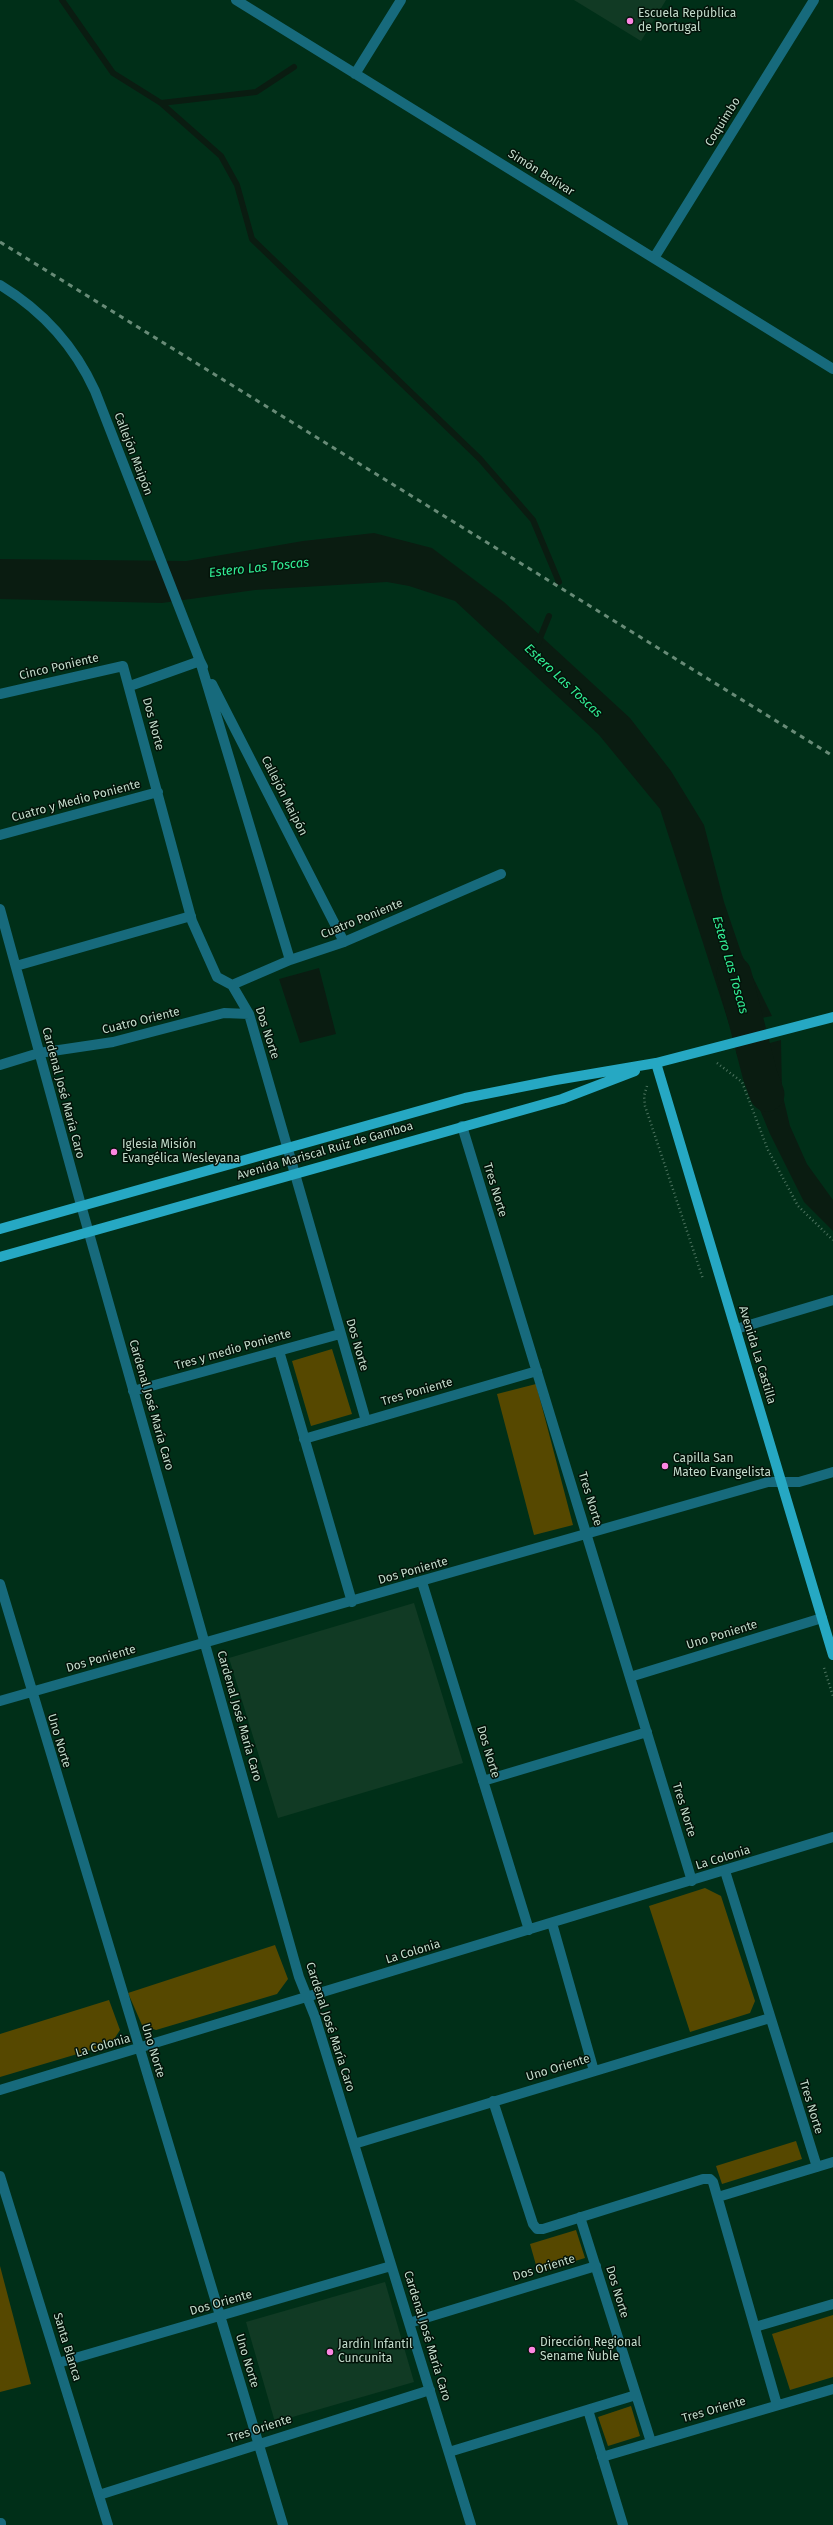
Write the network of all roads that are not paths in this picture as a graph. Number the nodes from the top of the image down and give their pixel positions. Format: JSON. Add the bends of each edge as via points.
{"nodes":[{"id":1,"x":236,"y":0,"type":"edge"},
{"id":2,"x":401,"y":0,"type":"edge"},
{"id":3,"x":814,"y":0,"type":"edge"},
{"id":4,"x":355,"y":74,"type":"junction"},
{"id":5,"x":654,"y":258,"type":"junction"},
{"id":6,"x":0,"y":285,"type":"edge"},
{"id":7,"x":833,"y":368,"type":"edge"},
{"id":8,"x":200,"y":661,"type":"junction"},
{"id":9,"x":124,"y":666,"type":"joint"},
{"id":10,"x":130,"y":686,"type":"junction"},
{"id":11,"x":0,"y":694,"type":"edge"},
{"id":12,"x":158,"y":792,"type":"junction"},
{"id":13,"x":0,"y":835,"type":"edge"},
{"id":14,"x":501,"y":874,"type":"dead end"},
{"id":15,"x":0,"y":909,"type":"edge"},
{"id":16,"x":191,"y":916,"type":"junction"},
{"id":17,"x":344,"y":942,"type":"junction"},
{"id":18,"x":290,"y":960,"type":"junction"},
{"id":19,"x":16,"y":966,"type":"junction"},
{"id":20,"x":232,"y":985,"type":"junction"},
{"id":21,"x":249,"y":1014,"type":"junction"},
{"id":22,"x":833,"y":1017,"type":"edge"},
{"id":23,"x":39,"y":1053,"type":"junction"},
{"id":24,"x":656,"y":1063,"type":"junction"},
{"id":25,"x":0,"y":1065,"type":"edge"},
{"id":26,"x":462,"y":1126,"type":"junction"},
{"id":27,"x":287,"y":1148,"type":"junction"},
{"id":28,"x":294,"y":1173,"type":"junction"},
{"id":29,"x":80,"y":1205,"type":"junction"},
{"id":30,"x":0,"y":1229,"type":"edge"},
{"id":31,"x":88,"y":1232,"type":"junction"},
{"id":32,"x":0,"y":1257,"type":"edge"},
{"id":33,"x":833,"y":1300,"type":"edge"},
{"id":34,"x":736,"y":1329,"type":"junction"},
{"id":35,"x":340,"y":1334,"type":"junction"},
{"id":36,"x":279,"y":1351,"type":"junction"},
{"id":37,"x":537,"y":1371,"type":"junction"},
{"id":38,"x":133,"y":1391,"type":"junction"},
{"id":39,"x":366,"y":1421,"type":"junction"},
{"id":40,"x":304,"y":1439,"type":"junction"},
{"id":41,"x":833,"y":1472,"type":"edge"},
{"id":42,"x":782,"y":1483,"type":"junction"},
{"id":43,"x":587,"y":1535,"type":"junction"},
{"id":44,"x":422,"y":1582,"type":"junction"},
{"id":45,"x":0,"y":1584,"type":"edge"},
{"id":46,"x":352,"y":1602,"type":"junction"},
{"id":47,"x":822,"y":1618,"type":"junction"},
{"id":48,"x":205,"y":1644,"type":"junction"},
{"id":49,"x":833,"y":1653,"type":"edge"},
{"id":50,"x":630,"y":1677,"type":"junction"},
{"id":51,"x":31,"y":1692,"type":"junction"},
{"id":52,"x":0,"y":1701,"type":"edge"},
{"id":53,"x":647,"y":1732,"type":"junction"},
{"id":54,"x":483,"y":1781,"type":"junction"},
{"id":55,"x":833,"y":1838,"type":"edge"},
{"id":56,"x":725,"y":1870,"type":"junction"},
{"id":57,"x":692,"y":1881,"type":"junction"},
{"id":58,"x":552,"y":1923,"type":"junction"},
{"id":59,"x":529,"y":1930,"type":"junction"},
{"id":60,"x":307,"y":1998,"type":"junction"},
{"id":61,"x":770,"y":2018,"type":"junction"},
{"id":62,"x":138,"y":2049,"type":"junction"},
{"id":63,"x":594,"y":2071,"type":"junction"},
{"id":64,"x":0,"y":2090,"type":"edge"},
{"id":65,"x":493,"y":2102,"type":"junction"},
{"id":66,"x":354,"y":2144,"type":"junction"},
{"id":67,"x":833,"y":2162,"type":"edge"},
{"id":68,"x":816,"y":2167,"type":"junction"},
{"id":69,"x":0,"y":2176,"type":"edge"},
{"id":70,"x":718,"y":2197,"type":"junction"},
{"id":71,"x":580,"y":2217,"type":"junction"},
{"id":72,"x":391,"y":2266,"type":"junction"},
{"id":73,"x":596,"y":2266,"type":"junction"},
{"id":74,"x":833,"y":2304,"type":"edge"},
{"id":75,"x":220,"y":2317,"type":"junction"},
{"id":76,"x":409,"y":2323,"type":"junction"},
{"id":77,"x":755,"y":2327,"type":"junction"},
{"id":78,"x":58,"y":2363,"type":"junction"},
{"id":79,"x":833,"y":2389,"type":"edge"},
{"id":80,"x":430,"y":2390,"type":"junction"},
{"id":81,"x":636,"y":2395,"type":"junction"},
{"id":82,"x":777,"y":2406,"type":"junction"},
{"id":83,"x":588,"y":2410,"type":"junction"},
{"id":84,"x":651,"y":2442,"type":"junction"},
{"id":85,"x":258,"y":2443,"type":"junction"},
{"id":86,"x":449,"y":2452,"type":"junction"},
{"id":87,"x":602,"y":2457,"type":"junction"},
{"id":88,"x":99,"y":2495,"type":"junction"},
{"id":89,"x":108,"y":2525,"type":"edge"},
{"id":90,"x":283,"y":2525,"type":"edge"},
{"id":91,"x":471,"y":2525,"type":"edge"},
{"id":92,"x":623,"y":2525,"type":"edge"}],
"edges":[{"from":1,"to":4,"type":"street","name":"Simón Bolívar"},
{"from":2,"to":4,"type":"street"},
{"from":3,"to":5,"type":"street","name":"Coquimbo"},
{"from":4,"to":5,"type":"street","name":"Simón Bolívar"},
{"from":5,"to":7,"type":"street","name":"Simón Bolívar"},
{"from":6,"to":8,"type":"street","name":"Callejón Maipón","via":[[19,296],[51,323],[80,361],[95,391]]},
{"from":8,"to":10,"type":"street"},
{"from":8,"to":17,"type":"street","name":"Callejón Maipón"},
{"from":8,"to":18,"type":"street","name":"Callejón Maipón"},
{"from":9,"to":10,"type":"street","name":"Dos Norte"},
{"from":9,"to":11,"type":"street","name":"Cinco Poniente"},
{"from":10,"to":12,"type":"street","name":"Dos Norte"},
{"from":12,"to":13,"type":"street","name":"Cuatro y Medio Poniente"},
{"from":12,"to":16,"type":"street","name":"Dos Norte"},
{"from":14,"to":17,"type":"street","name":"Cuatro Poniente"},
{"from":15,"to":19,"type":"street","name":"Cardenal José María Caro"},
{"from":16,"to":19,"type":"street"},
{"from":16,"to":20,"type":"street","name":"Dos Norte","via":[[217,977]]},
{"from":17,"to":18,"type":"street","name":"Cuatro Poniente"},
{"from":18,"to":20,"type":"street","name":"Cuatro Poniente"},
{"from":19,"to":23,"type":"street","name":"Cardenal José María Caro"},
{"from":20,"to":21,"type":"street","name":"Dos Norte"},
{"from":21,"to":23,"type":"street","name":"Cuatro Oriente","via":[[224,1013],[113,1042]]},
{"from":21,"to":27,"type":"street","name":"Dos Norte"},
{"from":22,"to":24,"type":"main road","name":"Avenida Mariscal Ruiz de Gamboa"},
{"from":23,"to":25,"type":"street"},
{"from":23,"to":29,"type":"street","name":"Cardenal José María Caro"},
{"from":24,"to":26,"type":"main road","name":"Avenida Mariscal Ruiz de Gamboa","via":[[562,1099]]},
{"from":24,"to":27,"type":"main road","name":"Avenida Mariscal Ruiz de Gamboa","via":[[465,1098]]},
{"from":24,"to":34,"type":"main road","name":"Avenida La Castilla"},
{"from":26,"to":28,"type":"main road","name":"Avenida Mariscal Ruiz de Gamboa"},
{"from":26,"to":37,"type":"street","name":"Tres Norte"},
{"from":27,"to":28,"type":"street","name":"Dos Norte"},
{"from":27,"to":29,"type":"main road","name":"Avenida Mariscal Ruiz de Gamboa"},
{"from":28,"to":31,"type":"main road","name":"Avenida Mariscal Ruiz de Gamboa"},
{"from":28,"to":35,"type":"street","name":"Dos Norte"},
{"from":29,"to":30,"type":"main road","name":"Avenida Mariscal Ruiz de Gamboa"},
{"from":29,"to":31,"type":"street","name":"Cardenal José María Caro"},
{"from":31,"to":32,"type":"main road","name":"Avenida Mariscal Ruiz de Gamboa"},
{"from":31,"to":38,"type":"street","name":"Cardenal José María Caro"},
{"from":33,"to":34,"type":"street"},
{"from":34,"to":42,"type":"main road","name":"Avenida La Castilla"},
{"from":35,"to":36,"type":"street","name":"Tres y medio Poniente"},
{"from":35,"to":39,"type":"street","name":"Dos Norte"},
{"from":36,"to":38,"type":"street","name":"Tres y medio Poniente"},
{"from":36,"to":40,"type":"street"},
{"from":37,"to":39,"type":"street","name":"Tres Poniente"},
{"from":37,"to":43,"type":"street","name":"Tres Norte"},
{"from":38,"to":48,"type":"street","name":"Cardenal José María Caro"},
{"from":39,"to":40,"type":"street","name":"Tres Poniente"},
{"from":40,"to":46,"type":"street"},
{"from":41,"to":42,"type":"street","name":"Dos Poniente","via":[[798,1482]]},
{"from":42,"to":43,"type":"street","name":"Dos Poniente","via":[[768,1482]]},
{"from":42,"to":47,"type":"main road","name":"Avenida La Castilla"},
{"from":43,"to":44,"type":"street","name":"Dos Poniente"},
{"from":43,"to":50,"type":"street","name":"Tres Norte"},
{"from":44,"to":46,"type":"street","name":"Dos Poniente"},
{"from":44,"to":54,"type":"street","name":"Dos Norte"},
{"from":45,"to":51,"type":"street","name":"Uno Norte"},
{"from":46,"to":48,"type":"street","name":"Dos Poniente"},
{"from":47,"to":49,"type":"main road","name":"Avenida La Castilla"},
{"from":47,"to":50,"type":"street","name":"Uno Poniente"},
{"from":48,"to":51,"type":"street","name":"Dos Poniente"},
{"from":48,"to":60,"type":"street","name":"Cardenal José María Caro"},
{"from":50,"to":53,"type":"street","name":"Tres Norte"},
{"from":51,"to":52,"type":"street","name":"Dos Poniente"},
{"from":51,"to":62,"type":"street","name":"Uno Norte"},
{"from":53,"to":54,"type":"street"},
{"from":53,"to":57,"type":"street","name":"Tres Norte"},
{"from":54,"to":59,"type":"street","name":"Dos Norte"},
{"from":55,"to":56,"type":"street","name":"La Colonia"},
{"from":56,"to":57,"type":"street","name":"La Colonia"},
{"from":56,"to":61,"type":"street","name":"Tres Norte"},
{"from":57,"to":58,"type":"street","name":"La Colonia"},
{"from":58,"to":59,"type":"street","name":"La Colonia"},
{"from":58,"to":63,"type":"street"},
{"from":59,"to":60,"type":"street","name":"La Colonia"},
{"from":60,"to":62,"type":"street","name":"La Colonia"},
{"from":60,"to":66,"type":"street","name":"Cardenal José María Caro"},
{"from":61,"to":63,"type":"street","name":"Uno Oriente"},
{"from":61,"to":68,"type":"street","name":"Tres Norte"},
{"from":62,"to":64,"type":"street","name":"La Colonia"},
{"from":62,"to":75,"type":"street","name":"Uno Norte"},
{"from":63,"to":65,"type":"street","name":"Uno Oriente"},
{"from":65,"to":66,"type":"street","name":"Uno Oriente"},
{"from":65,"to":71,"type":"street","via":[[533,2224],[537,2229],[543,2229]]},
{"from":66,"to":72,"type":"street","name":"Cardenal José María Caro"},
{"from":67,"to":68,"type":"street"},
{"from":68,"to":70,"type":"street"},
{"from":69,"to":78,"type":"street","name":"Santa Blanca"},
{"from":70,"to":71,"type":"street","via":[[710,2179],[703,2179]]},
{"from":70,"to":77,"type":"street"},
{"from":71,"to":73,"type":"street","name":"Dos Norte"},
{"from":72,"to":75,"type":"street","name":"Dos Oriente"},
{"from":72,"to":76,"type":"street","name":"Cardenal José María Caro"},
{"from":73,"to":76,"type":"street","name":"Dos Oriente"},
{"from":73,"to":81,"type":"street","name":"Dos Norte"},
{"from":74,"to":77,"type":"street"},
{"from":75,"to":78,"type":"street","name":"Dos Oriente"},
{"from":75,"to":85,"type":"street","name":"Uno Norte"},
{"from":76,"to":80,"type":"street","name":"Cardenal José María Caro"},
{"from":77,"to":82,"type":"street"},
{"from":78,"to":88,"type":"street","name":"Santa Blanca"},
{"from":79,"to":82,"type":"street","name":"Tres Oriente"},
{"from":80,"to":85,"type":"street","name":"Tres Oriente"},
{"from":80,"to":86,"type":"street","name":"Cardenal José María Caro"},
{"from":81,"to":83,"type":"street"},
{"from":81,"to":84,"type":"street","name":"Dos Norte"},
{"from":82,"to":84,"type":"street","name":"Tres Oriente"},
{"from":83,"to":86,"type":"street"},
{"from":83,"to":87,"type":"street"},
{"from":84,"to":87,"type":"street","name":"Tres Oriente"},
{"from":85,"to":88,"type":"street","name":"Tres Oriente"},
{"from":85,"to":90,"type":"street","name":"Uno Norte"},
{"from":86,"to":91,"type":"street","name":"Cardenal José María Caro"},
{"from":87,"to":92,"type":"street"},
{"from":88,"to":89,"type":"street","name":"Santa Blanca"}]}
